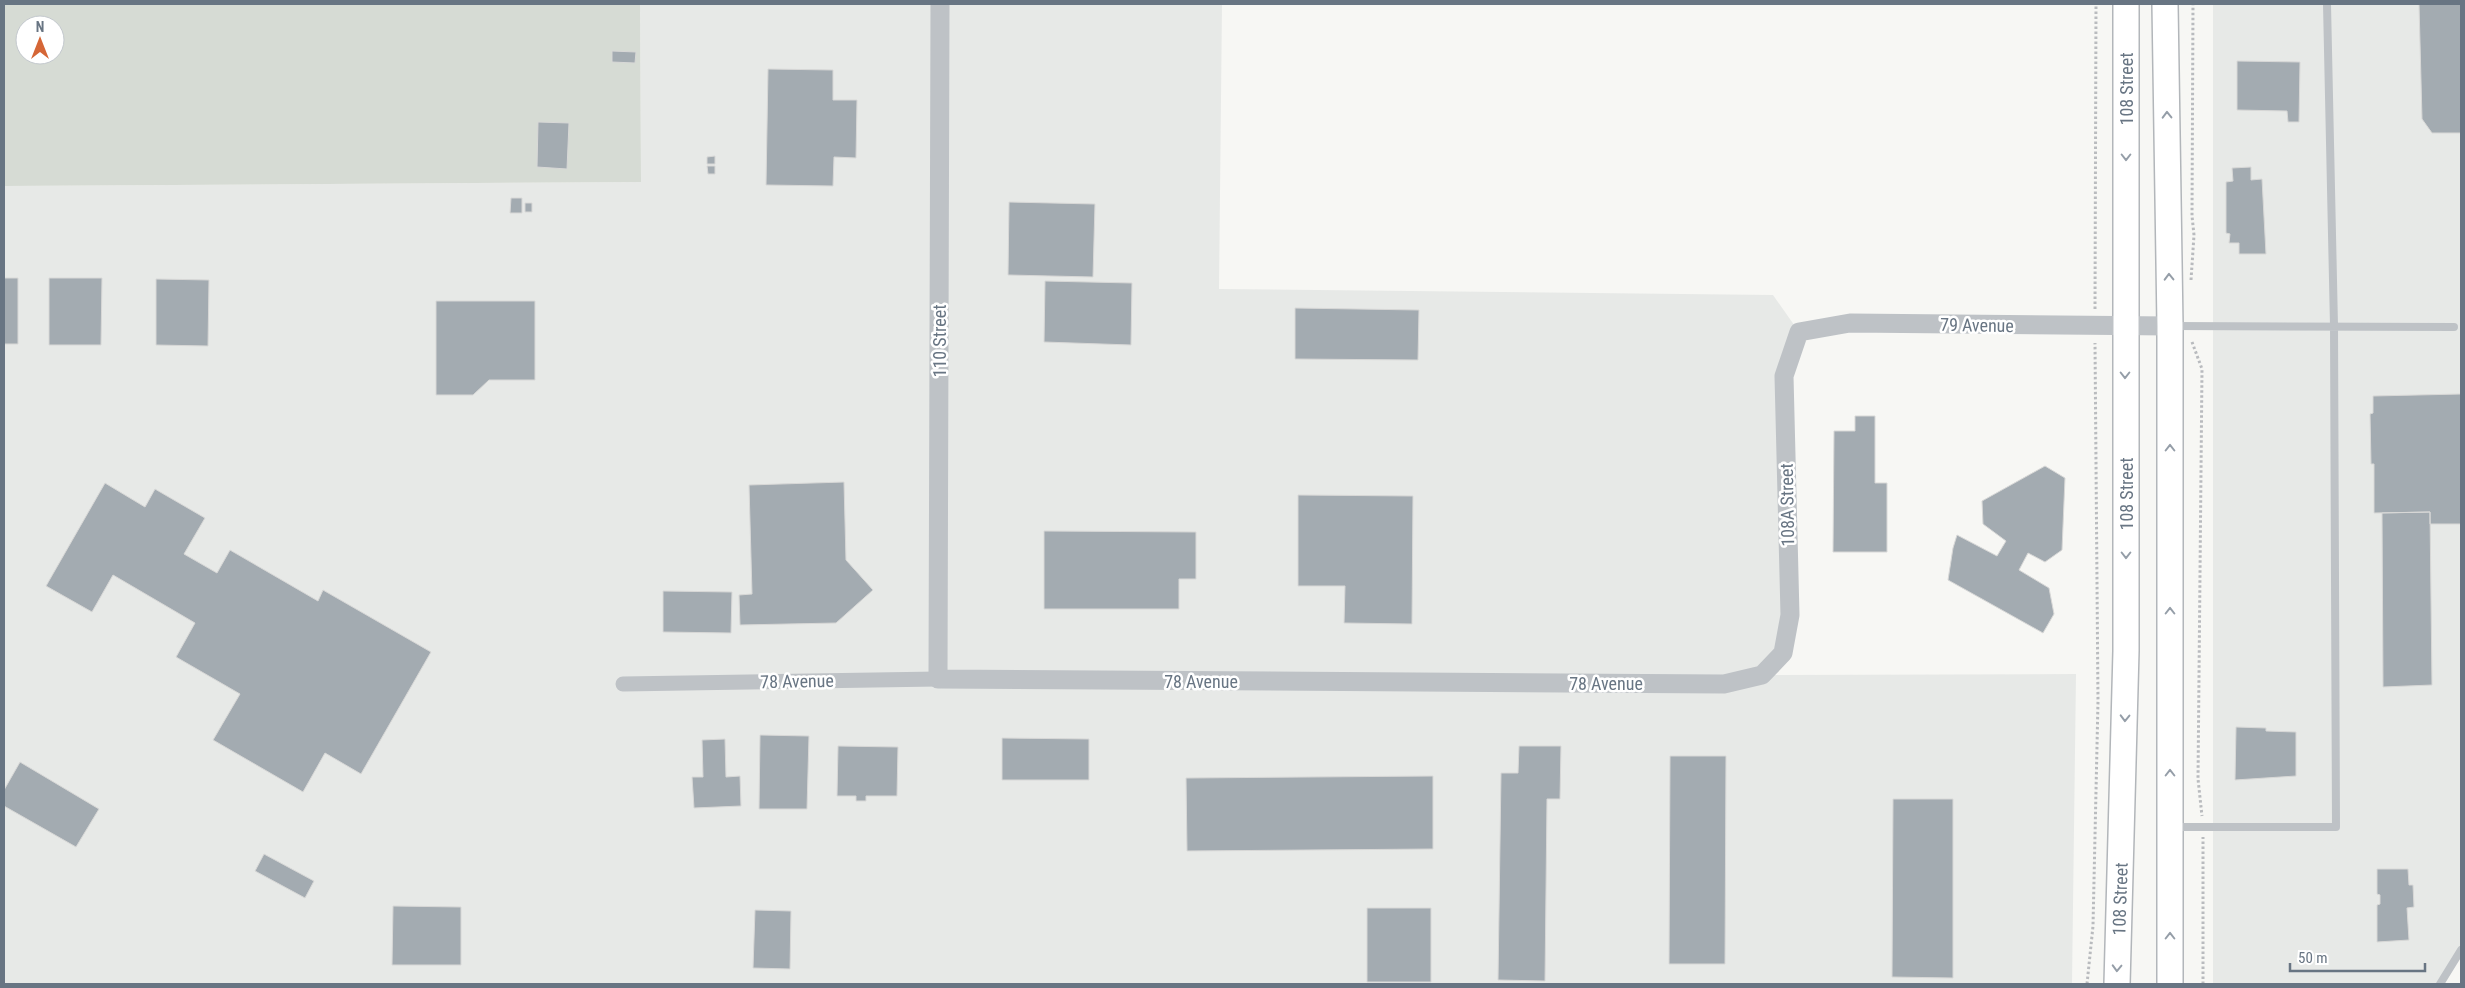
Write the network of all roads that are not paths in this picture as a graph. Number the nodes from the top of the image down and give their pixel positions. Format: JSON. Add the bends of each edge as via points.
{"nodes":[{"id":1,"x":940,"y":4,"type":"edge"},
{"id":2,"x":2126,"y":4,"type":"edge"},
{"id":3,"x":2165,"y":4,"type":"edge"},
{"id":4,"x":2327,"y":4,"type":"edge"},
{"id":5,"x":2178,"y":326,"type":"junction"},
{"id":6,"x":2334,"y":326,"type":"junction"},
{"id":7,"x":2125,"y":327,"type":"junction"},
{"id":8,"x":2454,"y":327,"type":"dead end"},
{"id":9,"x":1794,"y":346,"type":"joint"},
{"id":10,"x":1773,"y":662,"type":"joint"},
{"id":11,"x":938,"y":679,"type":"junction"},
{"id":12,"x":623,"y":684,"type":"dead end"},
{"id":13,"x":2170,"y":827,"type":"junction"},
{"id":14,"x":2461,"y":950,"type":"edge"},
{"id":15,"x":2117,"y":984,"type":"edge"},
{"id":16,"x":2170,"y":984,"type":"edge"},
{"id":17,"x":2440,"y":984,"type":"edge"}],
"edges":[{"from":1,"to":11,"type":"street","name":"110 Street"},
{"from":2,"to":7,"type":"main road","name":"108 Street","one_way":true},
{"from":5,"to":3,"type":"main road","one_way":true},
{"from":4,"to":6,"type":"lane"},
{"from":5,"to":6,"type":"lane"},
{"from":5,"to":7,"type":"street","name":"79 Avenue"},
{"from":13,"to":5,"type":"main road","one_way":true},
{"from":6,"to":8,"type":"lane"},
{"from":6,"to":13,"type":"lane","via":[[2336,827]]},
{"from":7,"to":9,"type":"street","name":"79 Avenue","via":[[1850,323],[1799,332]]},
{"from":7,"to":15,"type":"main road","name":"108 Street","one_way":true,"via":[[2126,651]]},
{"from":9,"to":10,"type":"street","name":"108A Street","via":[[1784,376],[1790,614],[1783,653]]},
{"from":10,"to":11,"type":"street","name":"78 Avenue","via":[[1762,675],[1724,684]]},
{"from":11,"to":12,"type":"street","name":"78 Avenue"},
{"from":16,"to":13,"type":"main road","one_way":true},
{"from":14,"to":17,"type":"lane"}]}
